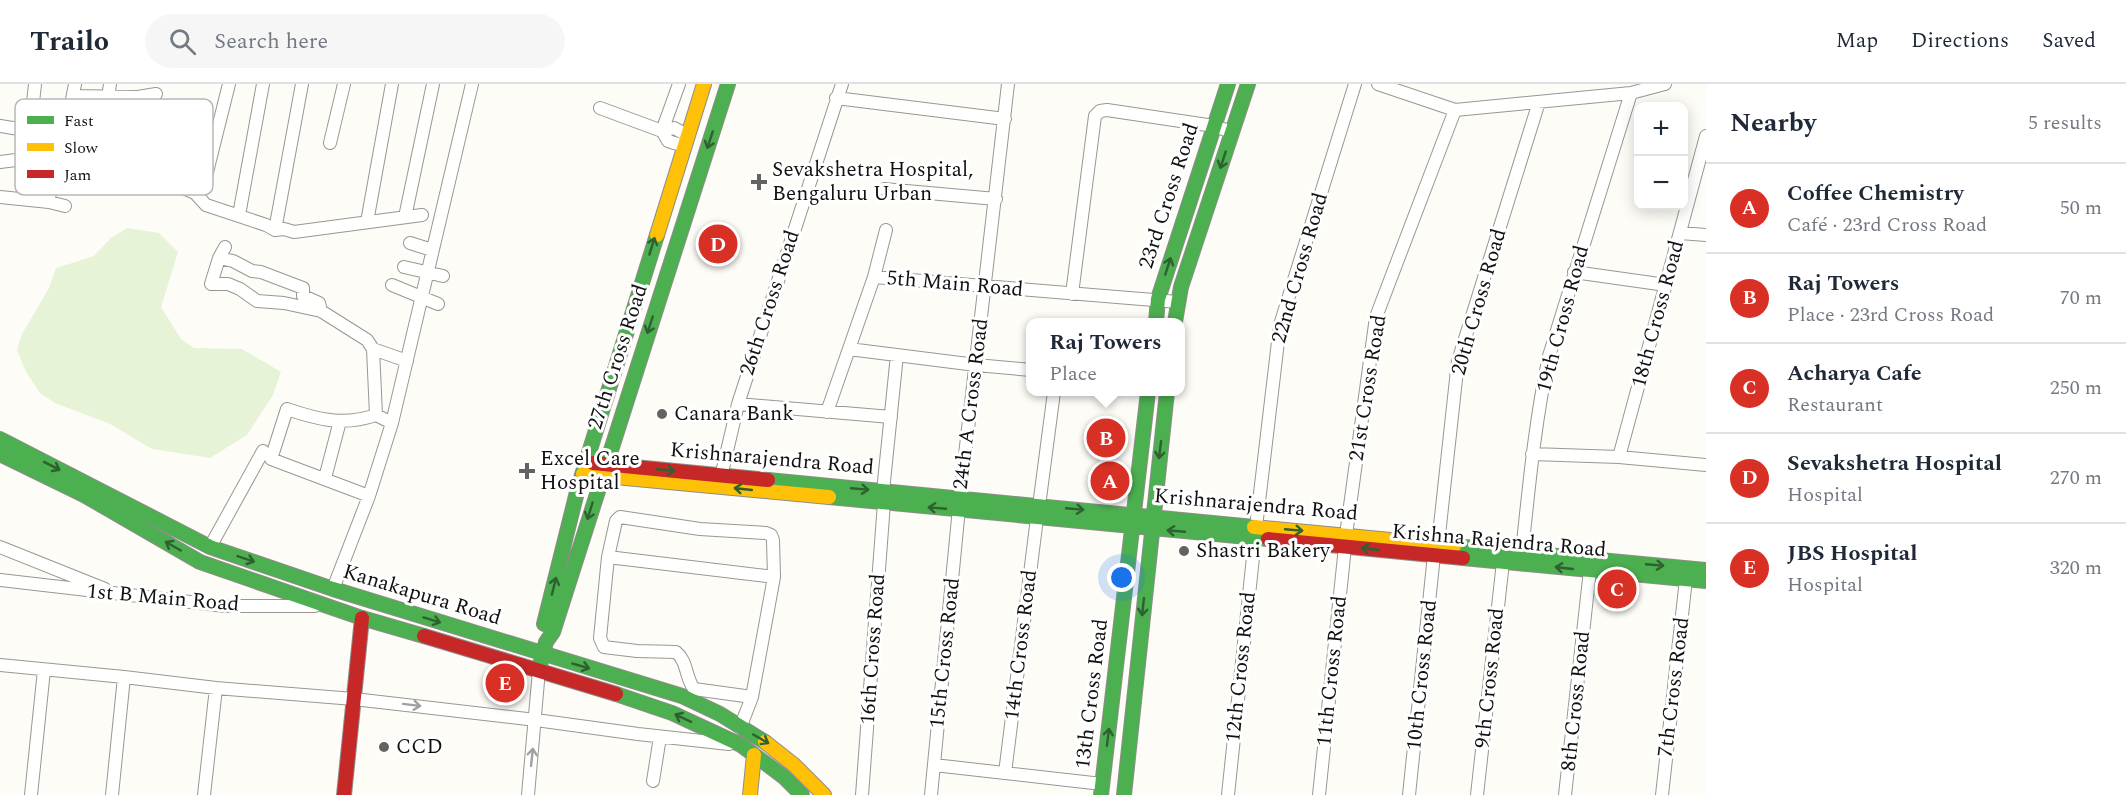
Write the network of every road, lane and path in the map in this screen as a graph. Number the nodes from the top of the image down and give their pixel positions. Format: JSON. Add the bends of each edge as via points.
{"nodes":[{"id":1,"x":35,"y":84,"type":"edge"},
{"id":2,"x":110,"y":84,"type":"edge"},
{"id":3,"x":229,"y":84,"type":"edge"},
{"id":4,"x":263,"y":84,"type":"edge"},
{"id":5,"x":302,"y":84,"type":"edge"},
{"id":6,"x":344,"y":84,"type":"edge"},
{"id":7,"x":392,"y":84,"type":"edge"},
{"id":8,"x":433,"y":84,"type":"edge"},
{"id":9,"x":472,"y":84,"type":"edge"},
{"id":10,"x":679,"y":84,"type":"edge"},
{"id":11,"x":704,"y":84,"type":"edge"},
{"id":12,"x":728,"y":84,"type":"edge"},
{"id":13,"x":842,"y":84,"type":"edge"},
{"id":14,"x":1008,"y":84,"type":"edge"},
{"id":15,"x":1228,"y":84,"type":"edge"},
{"id":16,"x":1248,"y":84,"type":"edge"},
{"id":17,"x":1355,"y":84,"type":"edge"},
{"id":18,"x":1378,"y":84,"type":"edge"},
{"id":19,"x":1665,"y":84,"type":"edge"},
{"id":20,"x":74,"y":90,"type":"edge"},
{"id":21,"x":1631,"y":93,"type":"junction"},
{"id":22,"x":156,"y":94,"type":"dead end"},
{"id":23,"x":108,"y":98,"type":"junction"},
{"id":24,"x":836,"y":98,"type":"junction"},
{"id":25,"x":33,"y":99,"type":"edge"},
{"id":26,"x":1539,"y":102,"type":"junction"},
{"id":27,"x":600,"y":108,"type":"dead end"},
{"id":28,"x":1455,"y":110,"type":"junction"},
{"id":29,"x":1005,"y":119,"type":"junction"},
{"id":30,"x":0,"y":126,"type":"edge"},
{"id":31,"x":1214,"y":126,"type":"junction"},
{"id":32,"x":15,"y":128,"type":"edge"},
{"id":33,"x":662,"y":132,"type":"junction"},
{"id":34,"x":1232,"y":132,"type":"junction"},
{"id":35,"x":1706,"y":136,"type":"edge"},
{"id":36,"x":685,"y":140,"type":"junction"},
{"id":37,"x":330,"y":143,"type":"dead end"},
{"id":38,"x":213,"y":148,"type":"edge"},
{"id":39,"x":15,"y":160,"type":"edge"},
{"id":40,"x":0,"y":162,"type":"edge"},
{"id":41,"x":884,"y":189,"type":"dead end"},
{"id":42,"x":50,"y":195,"type":"edge"},
{"id":43,"x":197,"y":195,"type":"edge"},
{"id":44,"x":0,"y":197,"type":"edge"},
{"id":45,"x":996,"y":199,"type":"junction"},
{"id":46,"x":49,"y":202,"type":"junction"},
{"id":47,"x":65,"y":206,"type":"dead end"},
{"id":48,"x":239,"y":215,"type":"junction"},
{"id":49,"x":422,"y":215,"type":"dead end"},
{"id":50,"x":405,"y":217,"type":"junction"},
{"id":51,"x":367,"y":222,"type":"junction"},
{"id":52,"x":275,"y":230,"type":"junction"},
{"id":53,"x":886,"y":230,"type":"dead end"},
{"id":54,"x":1680,"y":233,"type":"junction"},
{"id":55,"x":1706,"y":235,"type":"edge"},
{"id":56,"x":410,"y":243,"type":"dead end"},
{"id":57,"x":432,"y":250,"type":"junction"},
{"id":58,"x":404,"y":267,"type":"dead end"},
{"id":59,"x":427,"y":272,"type":"junction"},
{"id":60,"x":1574,"y":272,"type":"junction"},
{"id":61,"x":443,"y":276,"type":"dead end"},
{"id":62,"x":874,"y":277,"type":"junction"},
{"id":63,"x":392,"y":285,"type":"dead end"},
{"id":64,"x":1666,"y":285,"type":"junction"},
{"id":65,"x":985,"y":287,"type":"junction"},
{"id":66,"x":1072,"y":294,"type":"junction"},
{"id":67,"x":422,"y":297,"type":"junction"},
{"id":68,"x":1158,"y":299,"type":"junction"},
{"id":69,"x":1178,"y":302,"type":"junction"},
{"id":70,"x":438,"y":304,"type":"dead end"},
{"id":71,"x":321,"y":311,"type":"junction"},
{"id":72,"x":1156,"y":318,"type":"edge"},
{"id":73,"x":1176,"y":318,"type":"edge"},
{"id":74,"x":373,"y":349,"type":"junction"},
{"id":75,"x":849,"y":349,"type":"junction"},
{"id":76,"x":897,"y":355,"type":"junction"},
{"id":77,"x":407,"y":361,"type":"junction"},
{"id":78,"x":976,"y":365,"type":"junction"},
{"id":79,"x":1026,"y":370,"type":"edge"},
{"id":80,"x":1053,"y":396,"type":"edge"},
{"id":81,"x":1148,"y":396,"type":"edge"},
{"id":82,"x":1167,"y":396,"type":"edge"},
{"id":83,"x":738,"y":404,"type":"junction"},
{"id":84,"x":827,"y":412,"type":"junction"},
{"id":85,"x":376,"y":415,"type":"junction"},
{"id":86,"x":891,"y":417,"type":"junction"},
{"id":87,"x":340,"y":421,"type":"junction"},
{"id":88,"x":392,"y":423,"type":"junction"},
{"id":89,"x":0,"y":439,"type":"edge"},
{"id":90,"x":263,"y":451,"type":"dead end"},
{"id":91,"x":0,"y":454,"type":"edge"},
{"id":92,"x":1532,"y":454,"type":"junction"},
{"id":93,"x":1618,"y":456,"type":"junction"},
{"id":94,"x":1706,"y":465,"type":"edge"},
{"id":95,"x":585,"y":468,"type":"junction"},
{"id":96,"x":604,"y":470,"type":"junction"},
{"id":97,"x":325,"y":478,"type":"junction"},
{"id":98,"x":720,"y":481,"type":"junction"},
{"id":99,"x":369,"y":496,"type":"junction"},
{"id":100,"x":884,"y":497,"type":"junction"},
{"id":101,"x":960,"y":504,"type":"junction"},
{"id":102,"x":1038,"y":512,"type":"junction"},
{"id":103,"x":1134,"y":521,"type":"junction"},
{"id":104,"x":1151,"y":522,"type":"junction"},
{"id":105,"x":1256,"y":532,"type":"junction"},
{"id":106,"x":1346,"y":541,"type":"junction"},
{"id":107,"x":0,"y":547,"type":"edge"},
{"id":108,"x":210,"y":547,"type":"junction"},
{"id":109,"x":1436,"y":550,"type":"junction"},
{"id":110,"x":1522,"y":552,"type":"junction"},
{"id":111,"x":608,"y":557,"type":"junction"},
{"id":112,"x":1503,"y":562,"type":"junction"},
{"id":113,"x":1590,"y":570,"type":"junction"},
{"id":114,"x":1706,"y":570,"type":"edge"},
{"id":115,"x":774,"y":577,"type":"junction"},
{"id":116,"x":1686,"y":579,"type":"junction"},
{"id":117,"x":0,"y":580,"type":"edge"},
{"id":118,"x":1706,"y":581,"type":"edge"},
{"id":119,"x":333,"y":589,"type":"junction"},
{"id":120,"x":119,"y":594,"type":"junction"},
{"id":121,"x":326,"y":606,"type":"junction"},
{"id":122,"x":362,"y":618,"type":"junction"},
{"id":123,"x":544,"y":648,"type":"junction"},
{"id":124,"x":0,"y":665,"type":"edge"},
{"id":125,"x":44,"y":670,"type":"junction"},
{"id":126,"x":539,"y":670,"type":"junction"},
{"id":127,"x":124,"y":677,"type":"junction"},
{"id":128,"x":216,"y":688,"type":"junction"},
{"id":129,"x":752,"y":697,"type":"junction"},
{"id":130,"x":354,"y":699,"type":"junction"},
{"id":131,"x":536,"y":720,"type":"junction"},
{"id":132,"x":740,"y":728,"type":"junction"},
{"id":133,"x":660,"y":737,"type":"junction"},
{"id":134,"x":741,"y":745,"type":"junction"},
{"id":135,"x":754,"y":755,"type":"junction"},
{"id":136,"x":934,"y":765,"type":"junction"},
{"id":137,"x":1005,"y":773,"type":"junction"},
{"id":138,"x":653,"y":781,"type":"dead end"},
{"id":139,"x":1102,"y":790,"type":"edge"},
{"id":140,"x":31,"y":795,"type":"edge"},
{"id":141,"x":112,"y":795,"type":"edge"},
{"id":142,"x":204,"y":795,"type":"edge"},
{"id":143,"x":344,"y":795,"type":"edge"},
{"id":144,"x":528,"y":795,"type":"edge"},
{"id":145,"x":750,"y":795,"type":"edge"},
{"id":146,"x":802,"y":795,"type":"edge"},
{"id":147,"x":824,"y":795,"type":"edge"},
{"id":148,"x":862,"y":795,"type":"edge"},
{"id":149,"x":931,"y":795,"type":"edge"},
{"id":150,"x":1124,"y":795,"type":"edge"},
{"id":151,"x":1228,"y":795,"type":"edge"},
{"id":152,"x":1319,"y":795,"type":"edge"},
{"id":153,"x":1409,"y":795,"type":"edge"},
{"id":154,"x":1477,"y":795,"type":"edge"},
{"id":155,"x":1565,"y":795,"type":"edge"},
{"id":156,"x":1662,"y":795,"type":"edge"}],
"edges":[{"from":1,"to":25,"type":"street"},
{"from":2,"to":23,"type":"street"},
{"from":3,"to":38,"type":"street"},
{"from":4,"to":48,"type":"street"},
{"from":5,"to":52,"type":"street"},
{"from":6,"to":37,"type":"street"},
{"from":7,"to":51,"type":"street"},
{"from":8,"to":50,"type":"street"},
{"from":9,"to":57,"type":"street"},
{"from":10,"to":33,"type":"street"},
{"from":11,"to":36,"type":"main road","name":"27th Cross Road"},
{"from":12,"to":96,"type":"main road","name":"27th Cross Road","one_way":true},
{"from":13,"to":24,"type":"street","name":"26th Cross Road"},
{"from":14,"to":29,"type":"street","name":"24th A Cross Road"},
{"from":15,"to":31,"type":"main road","name":"23rd Cross Road"},
{"from":16,"to":34,"type":"main road","name":"23rd Cross Road"},
{"from":17,"to":105,"type":"street","name":"22nd Cross Road","via":[[1280,325]]},
{"from":18,"to":28,"type":"street"},
{"from":19,"to":21,"type":"street"},
{"from":20,"to":23,"type":"street"},
{"from":21,"to":26,"type":"street"},
{"from":21,"to":60,"type":"street","name":"19th Cross Road"},
{"from":22,"to":23,"type":"street"},
{"from":24,"to":29,"type":"street"},
{"from":24,"to":83,"type":"street","name":"26th Cross Road"},
{"from":26,"to":28,"type":"street"},
{"from":26,"to":109,"type":"street","name":"20th Cross Road","via":[[1458,361]]},
{"from":27,"to":33,"type":"street"},
{"from":28,"to":106,"type":"street","name":"21st Cross Road","via":[[1376,317]]},
{"from":29,"to":45,"type":"street","name":"24th A Cross Road"},
{"from":30,"to":32,"type":"street"},
{"from":31,"to":34,"type":"street"},
{"from":31,"to":66,"type":"street","via":[[1107,110],[1095,116]]},
{"from":68,"to":31,"type":"main road","name":"23rd Cross Road","one_way":true},
{"from":33,"to":36,"type":"street","via":[[668,141]]},
{"from":34,"to":69,"type":"main road","name":"23rd Cross Road","one_way":true},
{"from":35,"to":54,"type":"street","name":"18th Cross Road"},
{"from":95,"to":36,"type":"main road","name":"27th Cross Road","one_way":true},
{"from":39,"to":40,"type":"street"},
{"from":41,"to":45,"type":"street"},
{"from":42,"to":46,"type":"street"},
{"from":43,"to":48,"type":"street","via":[[206,205]]},
{"from":44,"to":46,"type":"street"},
{"from":45,"to":65,"type":"street","name":"24th A Cross Road"},
{"from":46,"to":47,"type":"street"},
{"from":48,"to":52,"type":"street"},
{"from":49,"to":50,"type":"street"},
{"from":50,"to":51,"type":"street"},
{"from":51,"to":52,"type":"street","via":[[294,232]]},
{"from":53,"to":62,"type":"street"},
{"from":54,"to":55,"type":"street"},
{"from":54,"to":64,"type":"street","name":"18th Cross Road"},
{"from":56,"to":57,"type":"street"},
{"from":57,"to":59,"type":"street"},
{"from":58,"to":59,"type":"street"},
{"from":59,"to":61,"type":"street"},
{"from":59,"to":67,"type":"street"},
{"from":60,"to":64,"type":"street"},
{"from":60,"to":92,"type":"street","name":"19th Cross Road","via":[[1549,356]]},
{"from":62,"to":65,"type":"street","name":"5th Main Road"},
{"from":62,"to":75,"type":"street","name":"5th Main Road"},
{"from":63,"to":67,"type":"street"},
{"from":64,"to":93,"type":"street","name":"18th Cross Road"},
{"from":65,"to":66,"type":"street","name":"5th Main Road"},
{"from":65,"to":78,"type":"street","name":"24th A Cross Road"},
{"from":66,"to":68,"type":"street","name":"5th Main Road"},
{"from":67,"to":70,"type":"street"},
{"from":67,"to":77,"type":"street"},
{"from":68,"to":69,"type":"street","name":"5th Main Road"},
{"from":68,"to":72,"type":"main road","name":"23rd Cross Road"},
{"from":69,"to":73,"type":"main road","name":"23rd Cross Road"},
{"from":71,"to":71,"type":"street","via":[[318,303],[303,297],[303,288],[252,271],[222,253],[211,284],[228,284],[257,301]]},
{"from":71,"to":74,"type":"street","via":[[367,340]]},
{"from":74,"to":77,"type":"street"},
{"from":74,"to":85,"type":"street"},
{"from":75,"to":76,"type":"street"},
{"from":75,"to":84,"type":"street","name":"5th Main Road"},
{"from":76,"to":78,"type":"street"},
{"from":76,"to":86,"type":"street","name":"16th Cross Road"},
{"from":77,"to":88,"type":"street"},
{"from":78,"to":79,"type":"street"},
{"from":78,"to":101,"type":"street","name":"24th A Cross Road"},
{"from":80,"to":102,"type":"street","name":"14th Cross Road"},
{"from":81,"to":103,"type":"main road"},
{"from":82,"to":104,"type":"main road","one_way":true},
{"from":83,"to":84,"type":"street"},
{"from":83,"to":98,"type":"street","name":"26th Cross Road"},
{"from":84,"to":86,"type":"street"},
{"from":85,"to":87,"type":"street"},
{"from":85,"to":88,"type":"street"},
{"from":86,"to":100,"type":"street","name":"16th Cross Road"},
{"from":87,"to":97,"type":"street"},
{"from":87,"to":97,"type":"street","via":[[287,409],[271,459]]},
{"from":88,"to":99,"type":"street"},
{"from":89,"to":108,"type":"main road","name":"Kanakapura Road","one_way":true},
{"from":90,"to":108,"type":"street"},
{"from":121,"to":91,"type":"main road","name":"Kanakapura Road","one_way":true,"via":[[201,562],[84,495]]},
{"from":92,"to":93,"type":"street"},
{"from":92,"to":110,"type":"street","name":"19th Cross Road"},
{"from":93,"to":94,"type":"street"},
{"from":95,"to":96,"type":"main road","name":"Krishnarajendra Road"},
{"from":123,"to":95,"type":"main road","name":"27th Cross Road","one_way":true,"via":[[543,630]]},
{"from":96,"to":98,"type":"main road","name":"Krishnarajendra Road"},
{"from":96,"to":123,"type":"main road","name":"27th Cross Road","one_way":true,"via":[[553,632]]},
{"from":97,"to":99,"type":"street"},
{"from":98,"to":100,"type":"main road","name":"Krishnarajendra Road"},
{"from":99,"to":119,"type":"street"},
{"from":100,"to":101,"type":"main road","name":"Krishnarajendra Road"},
{"from":100,"to":148,"type":"street","name":"16th Cross Road"},
{"from":101,"to":102,"type":"main road","name":"Krishnarajendra Road"},
{"from":101,"to":136,"type":"street","name":"15th Cross Road"},
{"from":102,"to":103,"type":"main road","name":"Krishnarajendra Road"},
{"from":102,"to":137,"type":"street","name":"14th Cross Road"},
{"from":103,"to":104,"type":"main road","name":"Krishnarajendra Road"},
{"from":139,"to":103,"type":"main road","name":"13th Cross Road","one_way":true},
{"from":104,"to":105,"type":"main road","name":"Krishna Rajendra Road"},
{"from":104,"to":150,"type":"main road","name":"13th Cross Road","one_way":true},
{"from":105,"to":106,"type":"main road","name":"Krishna Rajendra Road"},
{"from":105,"to":151,"type":"street","name":"12th Cross Road"},
{"from":106,"to":109,"type":"main road","name":"Krishna Rajendra Road"},
{"from":106,"to":152,"type":"street","name":"11th Cross Road"},
{"from":107,"to":120,"type":"street"},
{"from":108,"to":119,"type":"main road","name":"Kanakapura Road","one_way":true},
{"from":109,"to":110,"type":"main road"},
{"from":109,"to":112,"type":"main road","name":"Krishna Rajendra Road"},
{"from":109,"to":153,"type":"street","name":"10th Cross Road"},
{"from":110,"to":114,"type":"main road","one_way":true},
{"from":111,"to":115,"type":"street"},
{"from":111,"to":115,"type":"street","via":[[620,517],[700,529],[766,533],[773,540]]},
{"from":111,"to":129,"type":"street","via":[[600,639],[604,647],[676,652],[694,689]]},
{"from":113,"to":112,"type":"main road","name":"Krishna Rajendra Road","one_way":true},
{"from":112,"to":154,"type":"street","name":"9th Cross Road"},
{"from":113,"to":116,"type":"main road","name":"Krishna Rajendra Road"},
{"from":113,"to":155,"type":"street","name":"8th Cross Road"},
{"from":115,"to":129,"type":"street"},
{"from":116,"to":118,"type":"main road","name":"Krishna Rajendra Road"},
{"from":116,"to":156,"type":"street","name":"7th Cross Road"},
{"from":117,"to":120,"type":"street","name":"1st B Main Road"},
{"from":119,"to":123,"type":"main road","name":"Kanakapura Road","one_way":true},
{"from":120,"to":121,"type":"street","name":"1st B Main Road","via":[[225,606]]},
{"from":121,"to":122,"type":"main road","name":"Kanakapura Road"},
{"from":122,"to":126,"type":"main road","name":"Kanakapura Road"},
{"from":122,"to":130,"type":"main road"},
{"from":123,"to":126,"type":"main road","name":"27th Cross Road"},
{"from":123,"to":132,"type":"main road","name":"Kanakapura Road","one_way":true,"via":[[682,696]]},
{"from":124,"to":125,"type":"street"},
{"from":125,"to":127,"type":"street"},
{"from":125,"to":140,"type":"street"},
{"from":126,"to":131,"type":"street"},
{"from":134,"to":126,"type":"main road","name":"Kanakapura Road","one_way":true,"via":[[648,704]]},
{"from":127,"to":128,"type":"street"},
{"from":127,"to":141,"type":"street"},
{"from":128,"to":130,"type":"street"},
{"from":128,"to":142,"type":"street"},
{"from":129,"to":132,"type":"street"},
{"from":130,"to":131,"type":"street","one_way":true},
{"from":130,"to":143,"type":"main road"},
{"from":131,"to":133,"type":"street"},
{"from":144,"to":131,"type":"street","one_way":true},
{"from":132,"to":147,"type":"main road","name":"Kanakapura Road","one_way":true,"via":[[787,758]]},
{"from":133,"to":134,"type":"street"},
{"from":133,"to":138,"type":"street"},
{"from":134,"to":135,"type":"main road","name":"Kanakapura Road"},
{"from":135,"to":145,"type":"main road"},
{"from":135,"to":146,"type":"main road","name":"Kanakapura Road"},
{"from":136,"to":137,"type":"street"},
{"from":136,"to":149,"type":"street","name":"15th Cross Road"},
{"from":137,"to":139,"type":"street"}]}
